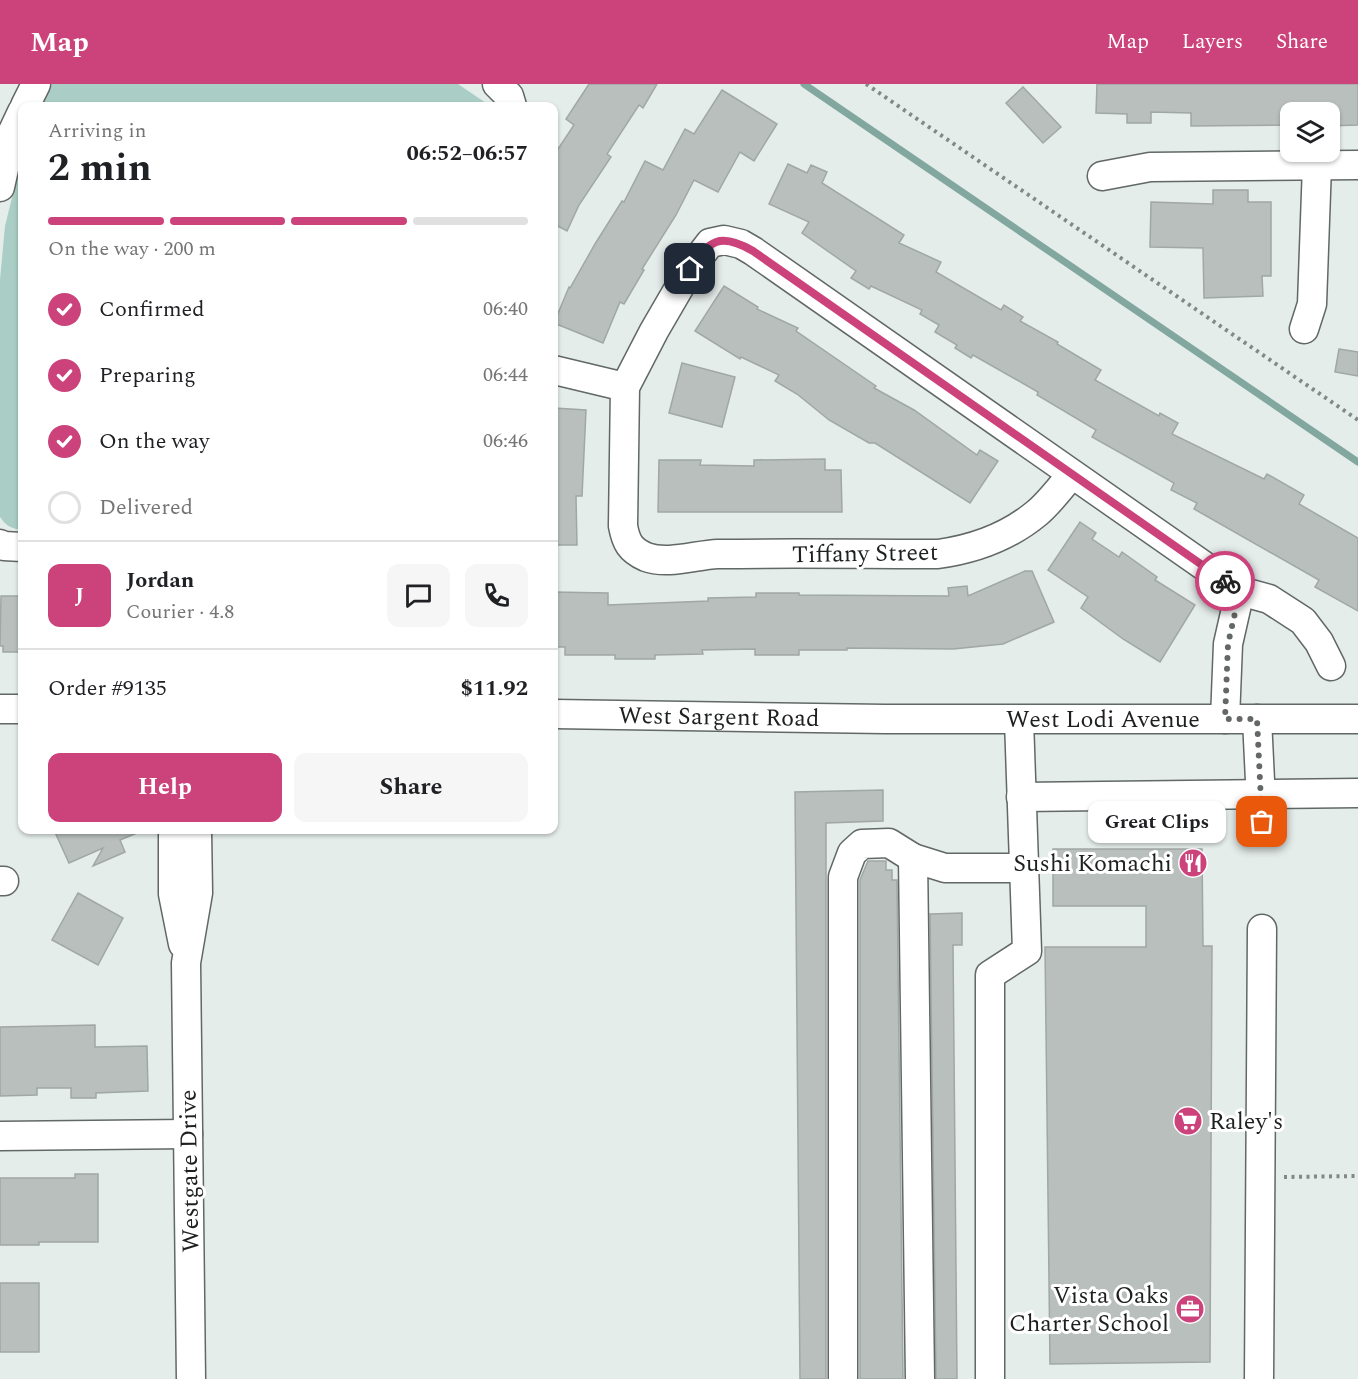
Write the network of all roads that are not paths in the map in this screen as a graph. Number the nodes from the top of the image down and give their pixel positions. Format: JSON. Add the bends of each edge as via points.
{"nodes":[{"id":1,"x":36,"y":84,"type":"edge"},
{"id":2,"x":497,"y":84,"type":"edge"},
{"id":3,"x":27,"y":102,"type":"edge"},
{"id":4,"x":511,"y":102,"type":"edge"},
{"id":5,"x":18,"y":119,"type":"edge"},
{"id":6,"x":5,"y":140,"type":"edge"},
{"id":7,"x":1317,"y":165,"type":"junction"},
{"id":8,"x":1358,"y":165,"type":"edge"},
{"id":9,"x":1102,"y":176,"type":"dead end"},
{"id":10,"x":0,"y":187,"type":"edge"},
{"id":11,"x":1304,"y":329,"type":"dead end"},
{"id":12,"x":558,"y":371,"type":"edge"},
{"id":13,"x":625,"y":387,"type":"junction"},
{"id":14,"x":1072,"y":474,"type":"junction"},
{"id":15,"x":0,"y":544,"type":"edge"},
{"id":16,"x":18,"y":547,"type":"edge"},
{"id":17,"x":1240,"y":591,"type":"junction"},
{"id":18,"x":1331,"y":666,"type":"dead end"},
{"id":19,"x":0,"y":709,"type":"edge"},
{"id":20,"x":18,"y":709,"type":"edge"},
{"id":21,"x":558,"y":714,"type":"edge"},
{"id":22,"x":885,"y":719,"type":"joint"},
{"id":23,"x":1225,"y":719,"type":"junction"},
{"id":24,"x":1257,"y":719,"type":"junction"},
{"id":25,"x":1358,"y":719,"type":"edge"},
{"id":26,"x":1019,"y":720,"type":"junction"},
{"id":27,"x":1358,"y":793,"type":"edge"},
{"id":28,"x":1021,"y":797,"type":"junction"},
{"id":29,"x":1262,"y":809,"type":"junction"},
{"id":30,"x":173,"y":834,"type":"edge"},
{"id":31,"x":197,"y":834,"type":"edge"},
{"id":32,"x":913,"y":858,"type":"junction"},
{"id":33,"x":1024,"y":868,"type":"junction"},
{"id":34,"x":1262,"y":929,"type":"dead end"},
{"id":35,"x":186,"y":963,"type":"junction"},
{"id":36,"x":188,"y":1134,"type":"junction"},
{"id":37,"x":0,"y":1136,"type":"edge"},
{"id":38,"x":191,"y":1379,"type":"edge"},
{"id":39,"x":843,"y":1379,"type":"edge"},
{"id":40,"x":920,"y":1379,"type":"edge"},
{"id":41,"x":990,"y":1379,"type":"edge"},
{"id":42,"x":1259,"y":1379,"type":"edge"}],
"edges":[{"from":1,"to":3,"type":"street"},
{"from":2,"to":4,"type":"street"},
{"from":5,"to":6,"type":"street"},
{"from":6,"to":10,"type":"street"},
{"from":7,"to":8,"type":"street"},
{"from":7,"to":9,"type":"street","via":[[1150,167]]},
{"from":7,"to":11,"type":"street","via":[[1312,304]]},
{"from":12,"to":13,"type":"street"},
{"from":13,"to":14,"type":"street","via":[[693,263],[710,243],[724,240],[753,251]]},
{"from":13,"to":14,"type":"street","name":"Tiffany Street","via":[[626,542],[634,551],[661,561],[716,554],[959,551],[1007,534],[1038,512]]},
{"from":14,"to":17,"type":"street"},
{"from":15,"to":16,"type":"street"},
{"from":17,"to":18,"type":"street","via":[[1269,599],[1303,621]]},
{"from":17,"to":23,"type":"street","via":[[1228,644]]},
{"from":19,"to":20,"type":"street"},
{"from":21,"to":22,"type":"street","name":"West Sargent Road"},
{"from":22,"to":26,"type":"street","name":"West Lodi Avenue"},
{"from":23,"to":24,"type":"street","name":"West Lodi Avenue"},
{"from":23,"to":26,"type":"street","name":"West Lodi Avenue"},
{"from":24,"to":25,"type":"street","name":"West Lodi Avenue"},
{"from":24,"to":29,"type":"street"},
{"from":26,"to":28,"type":"street"},
{"from":27,"to":29,"type":"street"},
{"from":28,"to":29,"type":"street"},
{"from":28,"to":33,"type":"street"},
{"from":30,"to":35,"type":"street","name":"Westgate Drive","via":[[174,894]]},
{"from":31,"to":35,"type":"street","name":"Westgate Drive","via":[[198,893]]},
{"from":32,"to":33,"type":"street","via":[[945,868]]},
{"from":32,"to":39,"type":"street","via":[[889,843],[862,844],[852,853],[843,877]]},
{"from":32,"to":40,"type":"street"},
{"from":33,"to":41,"type":"street","via":[[1027,951],[990,975]]},
{"from":34,"to":42,"type":"street"},
{"from":35,"to":36,"type":"street","name":"Westgate Drive"},
{"from":36,"to":37,"type":"street"},
{"from":36,"to":38,"type":"street","name":"Westgate Drive"}]}
